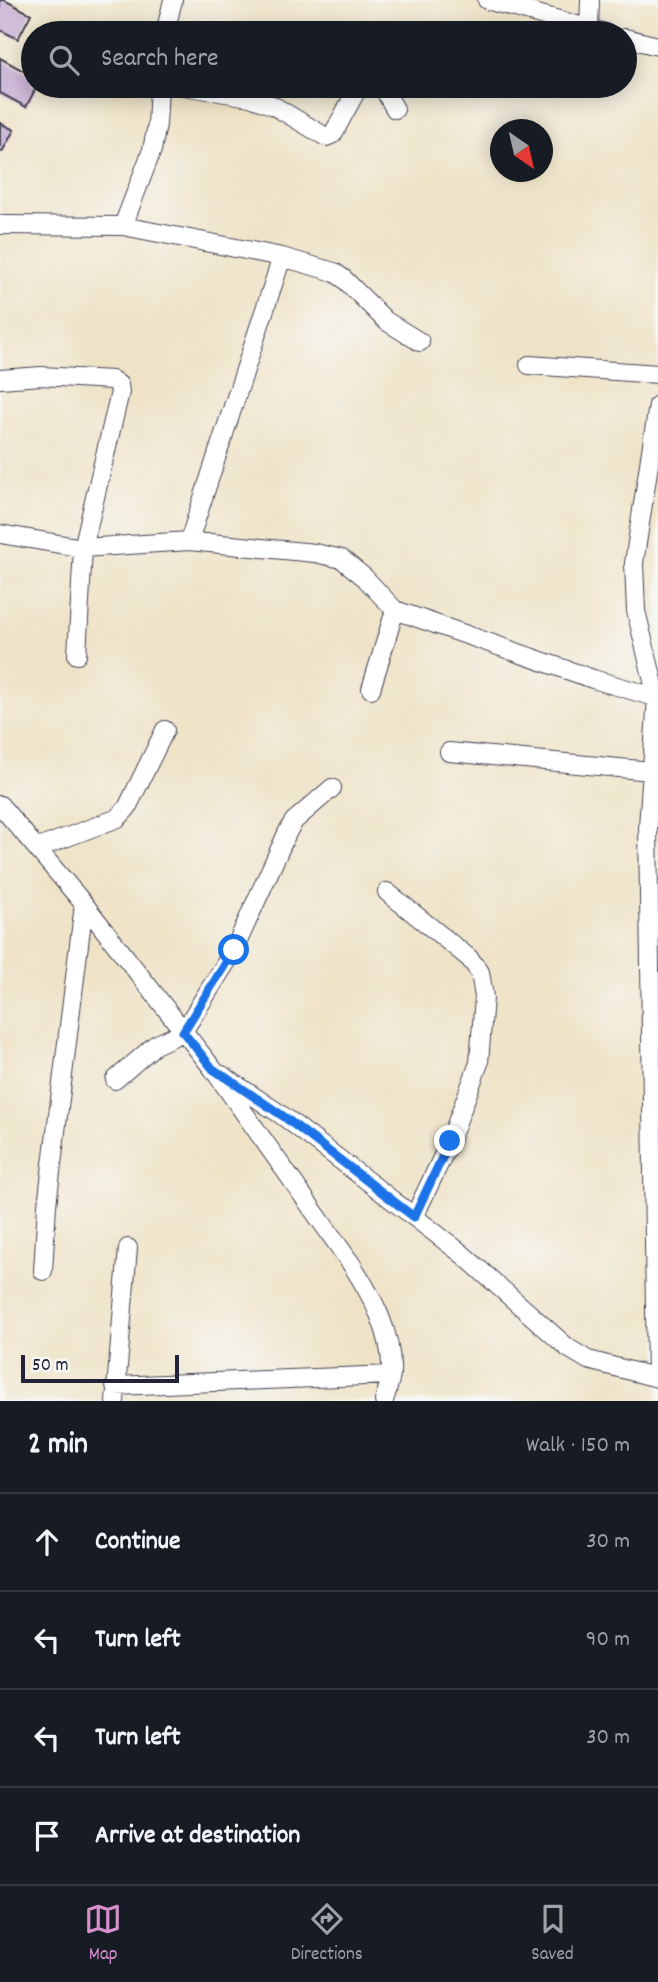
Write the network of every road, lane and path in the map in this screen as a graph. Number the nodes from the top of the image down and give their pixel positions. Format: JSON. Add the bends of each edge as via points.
{"nodes":[{"id":1,"x":173,"y":0,"type":"edge"},
{"id":2,"x":487,"y":0,"type":"edge"},
{"id":3,"x":590,"y":0,"type":"edge"},
{"id":4,"x":168,"y":21,"type":"edge"},
{"id":5,"x":559,"y":21,"type":"edge"},
{"id":6,"x":595,"y":21,"type":"edge"},
{"id":7,"x":637,"y":41,"type":"edge"},
{"id":8,"x":658,"y":46,"type":"edge"},
{"id":9,"x":158,"y":98,"type":"edge"},
{"id":10,"x":253,"y":98,"type":"edge"},
{"id":11,"x":352,"y":98,"type":"edge"},
{"id":12,"x":389,"y":98,"type":"edge"},
{"id":13,"x":395,"y":109,"type":"dead end"},
{"id":14,"x":0,"y":225,"type":"edge"},
{"id":15,"x":122,"y":226,"type":"junction"},
{"id":16,"x":282,"y":257,"type":"junction"},
{"id":17,"x":420,"y":342,"type":"dead end"},
{"id":18,"x":529,"y":365,"type":"dead end"},
{"id":19,"x":658,"y":374,"type":"edge"},
{"id":20,"x":0,"y":379,"type":"edge"},
{"id":21,"x":658,"y":405,"type":"edge"},
{"id":22,"x":654,"y":463,"type":"edge"},
{"id":23,"x":0,"y":534,"type":"edge"},
{"id":24,"x":189,"y":541,"type":"junction"},
{"id":25,"x":83,"y":548,"type":"junction"},
{"id":26,"x":395,"y":610,"type":"junction"},
{"id":27,"x":77,"y":655,"type":"dead end"},
{"id":28,"x":371,"y":689,"type":"dead end"},
{"id":29,"x":657,"y":697,"type":"edge"},
{"id":30,"x":165,"y":730,"type":"dead end"},
{"id":31,"x":449,"y":752,"type":"dead end"},
{"id":32,"x":651,"y":771,"type":"junction"},
{"id":33,"x":332,"y":788,"type":"dead end"},
{"id":34,"x":0,"y":806,"type":"edge"},
{"id":35,"x":38,"y":848,"type":"junction"},
{"id":36,"x":387,"y":892,"type":"dead end"},
{"id":37,"x":84,"y":904,"type":"junction"},
{"id":38,"x":183,"y":1032,"type":"junction"},
{"id":39,"x":213,"y":1069,"type":"junction"},
{"id":40,"x":115,"y":1080,"type":"dead end"},
{"id":41,"x":414,"y":1217,"type":"junction"},
{"id":42,"x":128,"y":1248,"type":"dead end"},
{"id":43,"x":43,"y":1271,"type":"dead end"},
{"id":44,"x":391,"y":1375,"type":"junction"},
{"id":45,"x":657,"y":1377,"type":"edge"},
{"id":46,"x":115,"y":1393,"type":"edge"},
{"id":47,"x":384,"y":1401,"type":"edge"}],
"edges":[{"from":1,"to":4,"type":"street"},
{"from":2,"to":5,"type":"street"},
{"from":3,"to":6,"type":"street"},
{"from":7,"to":8,"type":"street"},
{"from":9,"to":15,"type":"street","via":[[152,149]]},
{"from":10,"to":11,"type":"street","via":[[326,137],[333,134]]},
{"from":12,"to":13,"type":"street"},
{"from":14,"to":15,"type":"street"},
{"from":15,"to":16,"type":"street"},
{"from":16,"to":17,"type":"street","via":[[334,272],[386,321]]},
{"from":16,"to":24,"type":"street"},
{"from":18,"to":19,"type":"street"},
{"from":20,"to":25,"type":"street","via":[[41,376],[112,380],[119,385]]},
{"from":21,"to":22,"type":"street"},
{"from":22,"to":29,"type":"street","via":[[634,563],[634,587]]},
{"from":23,"to":25,"type":"street"},
{"from":24,"to":25,"type":"street"},
{"from":24,"to":26,"type":"street","via":[[315,552],[342,559]]},
{"from":25,"to":27,"type":"street"},
{"from":26,"to":28,"type":"street"},
{"from":26,"to":29,"type":"street"},
{"from":29,"to":32,"type":"street"},
{"from":30,"to":35,"type":"street","via":[[118,818]]},
{"from":31,"to":32,"type":"street"},
{"from":32,"to":45,"type":"street","via":[[648,827]]},
{"from":33,"to":38,"type":"street","via":[[294,821],[234,950]]},
{"from":34,"to":35,"type":"street"},
{"from":35,"to":37,"type":"street"},
{"from":36,"to":41,"type":"street","via":[[470,958],[480,972],[484,997],[479,1063],[450,1141]]},
{"from":37,"to":38,"type":"street"},
{"from":37,"to":43,"type":"street"},
{"from":38,"to":39,"type":"street"},
{"from":38,"to":40,"type":"street","via":[[155,1045]]},
{"from":39,"to":41,"type":"street","via":[[283,1116]]},
{"from":39,"to":44,"type":"street","via":[[372,1298],[386,1333]]},
{"from":41,"to":45,"type":"street","via":[[461,1252],[568,1348],[589,1360]]},
{"from":42,"to":46,"type":"street"},
{"from":44,"to":46,"type":"street"},
{"from":44,"to":47,"type":"street"}]}
